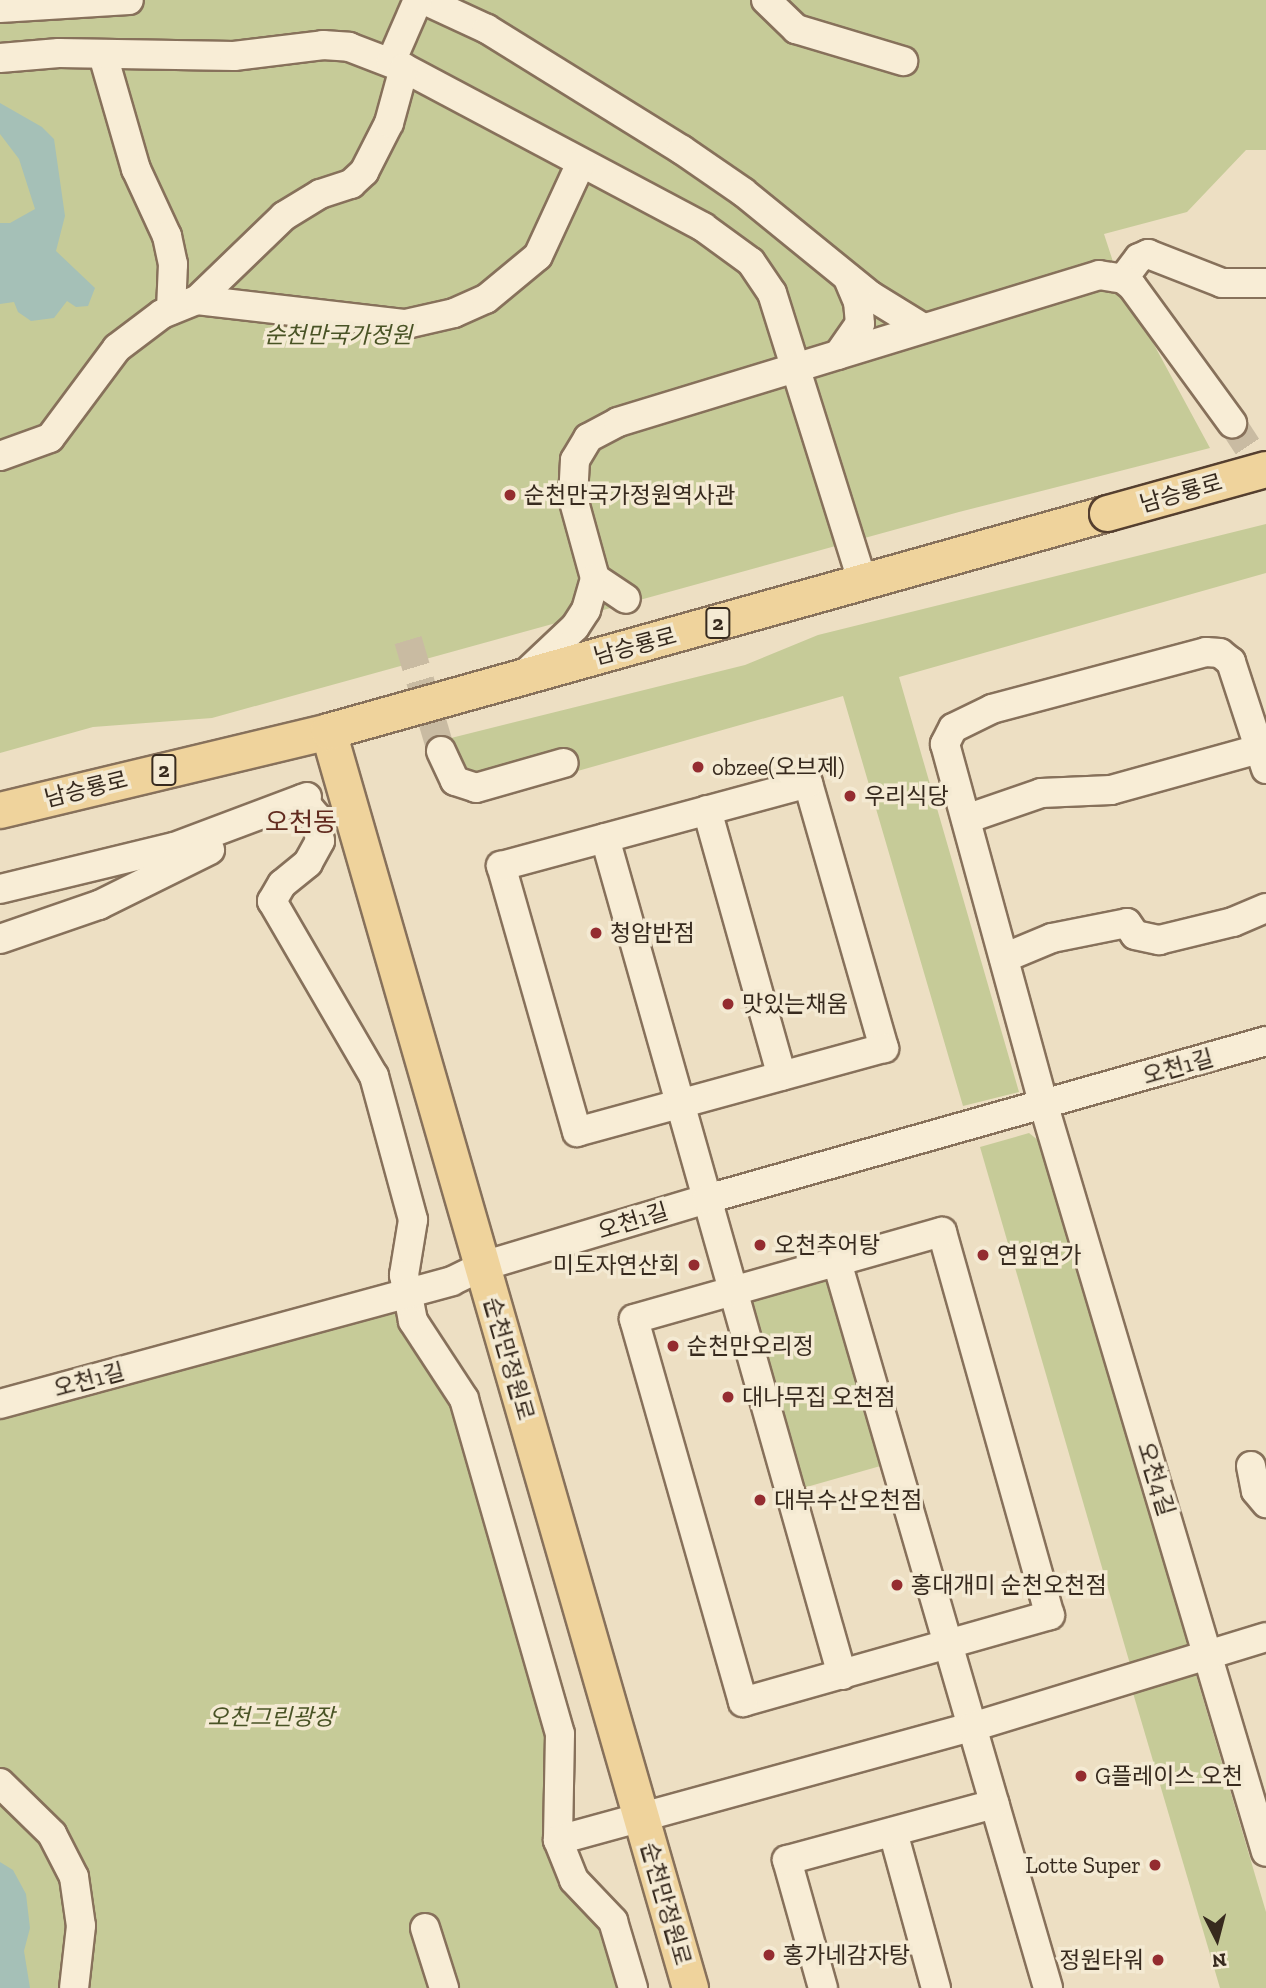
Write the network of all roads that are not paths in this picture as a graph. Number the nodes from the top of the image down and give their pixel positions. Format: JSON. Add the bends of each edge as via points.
{"nodes":[{"id":1,"x":130,"y":0,"type":"edge"},
{"id":2,"x":418,"y":0,"type":"edge"},
{"id":3,"x":424,"y":0,"type":"edge"},
{"id":4,"x":766,"y":0,"type":"edge"},
{"id":5,"x":0,"y":8,"type":"edge"},
{"id":6,"x":103,"y":55,"type":"junction"},
{"id":7,"x":0,"y":58,"type":"edge"},
{"id":8,"x":903,"y":61,"type":"dead end"},
{"id":9,"x":397,"y":65,"type":"junction"},
{"id":10,"x":581,"y":163,"type":"junction"},
{"id":11,"x":848,"y":278,"type":"junction"},
{"id":12,"x":1123,"y":279,"type":"junction"},
{"id":13,"x":1266,"y":283,"type":"edge"},
{"id":14,"x":197,"y":300,"type":"junction"},
{"id":15,"x":171,"y":310,"type":"junction"},
{"id":16,"x":923,"y":328,"type":"junction"},
{"id":17,"x":838,"y":355,"type":"junction"},
{"id":18,"x":797,"y":369,"type":"junction"},
{"id":19,"x":1232,"y":423,"type":"tunnel mouth"},
{"id":20,"x":0,"y":456,"type":"edge"},
{"id":21,"x":1266,"y":469,"type":"edge"},
{"id":22,"x":595,"y":578,"type":"junction"},
{"id":23,"x":863,"y":583,"type":"junction"},
{"id":24,"x":626,"y":599,"type":"dead end"},
{"id":25,"x":523,"y":677,"type":"junction"},
{"id":26,"x":328,"y":731,"type":"junction"},
{"id":27,"x":441,"y":751,"type":"tunnel mouth"},
{"id":28,"x":1264,"y":755,"type":"edge"},
{"id":29,"x":564,"y":763,"type":"dead end"},
{"id":30,"x":296,"y":801,"type":"junction"},
{"id":31,"x":0,"y":810,"type":"edge"},
{"id":32,"x":707,"y":810,"type":"junction"},
{"id":33,"x":966,"y":819,"type":"junction"},
{"id":34,"x":604,"y":838,"type":"junction"},
{"id":35,"x":0,"y":889,"type":"edge"},
{"id":36,"x":1266,"y":908,"type":"edge"},
{"id":37,"x":0,"y":939,"type":"edge"},
{"id":38,"x":1004,"y":958,"type":"junction"},
{"id":39,"x":1266,"y":1041,"type":"edge"},
{"id":40,"x":782,"y":1076,"type":"junction"},
{"id":41,"x":680,"y":1104,"type":"junction"},
{"id":42,"x":1044,"y":1106,"type":"junction"},
{"id":43,"x":707,"y":1199,"type":"junction"},
{"id":44,"x":838,"y":1262,"type":"junction"},
{"id":45,"x":482,"y":1266,"type":"junction"},
{"id":46,"x":733,"y":1291,"type":"junction"},
{"id":47,"x":405,"y":1293,"type":"junction"},
{"id":48,"x":0,"y":1404,"type":"edge"},
{"id":49,"x":1251,"y":1466,"type":"dead end"},
{"id":50,"x":1266,"y":1503,"type":"edge"},
{"id":51,"x":1266,"y":1637,"type":"edge"},
{"id":52,"x":950,"y":1644,"type":"junction"},
{"id":53,"x":1208,"y":1651,"type":"junction"},
{"id":54,"x":842,"y":1675,"type":"junction"},
{"id":55,"x":972,"y":1727,"type":"junction"},
{"id":56,"x":0,"y":1783,"type":"edge"},
{"id":57,"x":995,"y":1804,"type":"junction"},
{"id":58,"x":640,"y":1815,"type":"junction"},
{"id":59,"x":893,"y":1832,"type":"junction"},
{"id":60,"x":558,"y":1840,"type":"junction"},
{"id":61,"x":1266,"y":1852,"type":"edge"},
{"id":62,"x":425,"y":1928,"type":"dead end"},
{"id":63,"x":74,"y":1988,"type":"edge"},
{"id":64,"x":444,"y":1988,"type":"edge"},
{"id":65,"x":633,"y":1988,"type":"edge"},
{"id":66,"x":690,"y":1988,"type":"edge"},
{"id":67,"x":823,"y":1988,"type":"edge"},
{"id":68,"x":936,"y":1988,"type":"edge"},
{"id":69,"x":1048,"y":1988,"type":"edge"}],
"edges":[{"from":1,"to":5,"type":"street"},
{"from":2,"to":9,"type":"street"},
{"from":3,"to":11,"type":"street","via":[[487,29],[682,150],[743,192]]},
{"from":4,"to":8,"type":"street","via":[[796,29]]},
{"from":6,"to":7,"type":"street"},
{"from":6,"to":9,"type":"street","via":[[233,56],[323,45],[349,47]]},
{"from":6,"to":15,"type":"street","via":[[136,169],[167,236],[173,264]]},
{"from":9,"to":10,"type":"street"},
{"from":9,"to":14,"type":"street","via":[[389,123],[364,172],[351,184],[320,194],[285,215]]},
{"from":10,"to":14,"type":"street","via":[[538,256],[486,299],[454,313],[406,324],[366,323],[233,301]]},
{"from":10,"to":18,"type":"street","via":[[703,227],[762,274]]},
{"from":11,"to":16,"type":"street"},
{"from":11,"to":17,"type":"street","via":[[858,302],[860,324]]},
{"from":12,"to":13,"type":"street","via":[[1139,258],[1148,254],[1222,283]]},
{"from":12,"to":16,"type":"street","via":[[1098,275]]},
{"from":12,"to":19,"type":"street","via":[[1147,304]]},
{"from":14,"to":15,"type":"street"},
{"from":15,"to":20,"type":"street","via":[[117,348],[50,438]]},
{"from":16,"to":17,"type":"street"},
{"from":17,"to":18,"type":"street"},
{"from":18,"to":22,"type":"street","via":[[618,422],[588,438],[575,460],[573,498]]},
{"from":18,"to":23,"type":"street"},
{"from":21,"to":23,"type":"main road","name":"남승룡로","number":"2","bridge":true},
{"from":22,"to":24,"type":"street"},
{"from":22,"to":25,"type":"street","via":[[586,610],[575,627]]},
{"from":23,"to":25,"type":"main road","name":"남승룡로","number":"2"},
{"from":25,"to":26,"type":"main road","name":"남승룡로","number":"2"},
{"from":26,"to":31,"type":"main road","name":"남승룡로","number":"2"},
{"from":26,"to":45,"type":"main road","name":"순천만정원로"},
{"from":27,"to":29,"type":"street","via":[[455,781],[476,788]]},
{"from":28,"to":33,"type":"street","via":[[1111,790],[1041,793]]},
{"from":28,"to":33,"type":"street","name":"오천4길","via":[[1231,662],[1220,653],[1193,653],[992,709],[953,728],[945,744]]},
{"from":30,"to":35,"type":"street","via":[[174,847]]},
{"from":30,"to":37,"type":"street","via":[[263,823],[99,905]]},
{"from":30,"to":47,"type":"street","via":[[316,816],[320,841],[308,863],[282,884],[272,901],[374,1076],[413,1220]]},
{"from":32,"to":34,"type":"street"},
{"from":32,"to":40,"type":"street"},
{"from":32,"to":40,"type":"street","via":[[808,783],[884,1048]]},
{"from":33,"to":38,"type":"street","name":"오천4길"},
{"from":34,"to":41,"type":"street"},
{"from":34,"to":41,"type":"street","via":[[501,866],[577,1132]]},
{"from":36,"to":38,"type":"street","via":[[1233,922],[1159,940],[1135,935],[1127,923],[1052,938]]},
{"from":38,"to":42,"type":"street","name":"오천4길"},
{"from":39,"to":42,"type":"street","name":"오천1길"},
{"from":40,"to":41,"type":"street"},
{"from":41,"to":43,"type":"street"},
{"from":42,"to":43,"type":"street","name":"오천1길"},
{"from":42,"to":53,"type":"street","name":"오천4길"},
{"from":43,"to":45,"type":"street","name":"오천1길"},
{"from":43,"to":46,"type":"street"},
{"from":44,"to":46,"type":"street"},
{"from":44,"to":52,"type":"street"},
{"from":44,"to":52,"type":"street","via":[[942,1232],[1050,1615]]},
{"from":45,"to":47,"type":"street","name":"오천1길","via":[[452,1281]]},
{"from":45,"to":58,"type":"main road","name":"순천만정원로"},
{"from":46,"to":54,"type":"street"},
{"from":46,"to":54,"type":"street","via":[[634,1319],[743,1702]]},
{"from":47,"to":48,"type":"street","name":"오천1길"},
{"from":47,"to":60,"type":"street","via":[[421,1338],[464,1399],[553,1706],[562,1747]]},
{"from":49,"to":50,"type":"street","via":[[1256,1490]]},
{"from":51,"to":53,"type":"street"},
{"from":52,"to":54,"type":"street"},
{"from":52,"to":55,"type":"street"},
{"from":53,"to":55,"type":"street"},
{"from":53,"to":61,"type":"street","name":"오천4길"},
{"from":55,"to":57,"type":"street"},
{"from":55,"to":58,"type":"street"},
{"from":56,"to":63,"type":"street","via":[[52,1835],[74,1877],[81,1926]]},
{"from":57,"to":59,"type":"street"},
{"from":57,"to":69,"type":"street"},
{"from":58,"to":60,"type":"street"},
{"from":58,"to":66,"type":"main road","name":"순천만정원로"},
{"from":59,"to":67,"type":"street","via":[[787,1860]]},
{"from":59,"to":68,"type":"street"},
{"from":60,"to":65,"type":"street","via":[[574,1880],[613,1922]]},
{"from":62,"to":64,"type":"street"}]}
